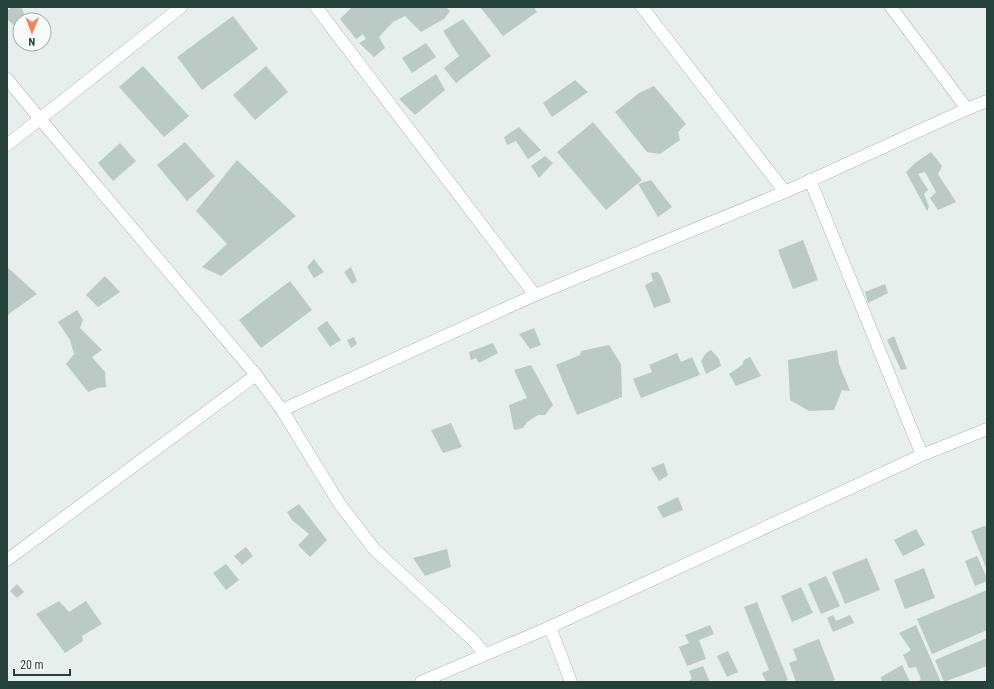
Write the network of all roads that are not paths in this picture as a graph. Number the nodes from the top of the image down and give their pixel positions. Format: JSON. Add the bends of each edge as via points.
{"nodes":[{"id":1,"x":181,"y":7,"type":"edge"},
{"id":2,"x":316,"y":7,"type":"edge"},
{"id":3,"x":642,"y":7,"type":"edge"},
{"id":4,"x":891,"y":7,"type":"edge"},
{"id":5,"x":7,"y":79,"type":"edge"},
{"id":6,"x":987,"y":101,"type":"edge"},
{"id":7,"x":967,"y":109,"type":"junction"},
{"id":8,"x":40,"y":119,"type":"junction"},
{"id":9,"x":7,"y":145,"type":"edge"},
{"id":10,"x":810,"y":180,"type":"junction"},
{"id":11,"x":784,"y":192,"type":"junction"},
{"id":12,"x":535,"y":295,"type":"junction"},
{"id":13,"x":256,"y":375,"type":"junction"},
{"id":14,"x":282,"y":410,"type":"junction"},
{"id":15,"x":987,"y":429,"type":"edge"},
{"id":16,"x":922,"y":455,"type":"junction"},
{"id":17,"x":7,"y":560,"type":"edge"},
{"id":18,"x":550,"y":627,"type":"junction"},
{"id":19,"x":485,"y":654,"type":"junction"},
{"id":20,"x":421,"y":682,"type":"edge"},
{"id":21,"x":570,"y":682,"type":"edge"}],
"edges":[{"from":1,"to":8,"type":"street"},
{"from":2,"to":12,"type":"street"},
{"from":3,"to":11,"type":"street"},
{"from":4,"to":7,"type":"street"},
{"from":5,"to":8,"type":"street"},
{"from":6,"to":7,"type":"street"},
{"from":7,"to":10,"type":"street"},
{"from":8,"to":9,"type":"street"},
{"from":8,"to":13,"type":"street"},
{"from":10,"to":11,"type":"street"},
{"from":10,"to":16,"type":"street"},
{"from":11,"to":12,"type":"street"},
{"from":12,"to":14,"type":"street"},
{"from":13,"to":14,"type":"street"},
{"from":13,"to":17,"type":"street"},
{"from":14,"to":19,"type":"street","via":[[339,502],[374,549]]},
{"from":15,"to":16,"type":"street"},
{"from":16,"to":18,"type":"street"},
{"from":18,"to":19,"type":"street"},
{"from":18,"to":21,"type":"street"},
{"from":19,"to":20,"type":"street"}]}
